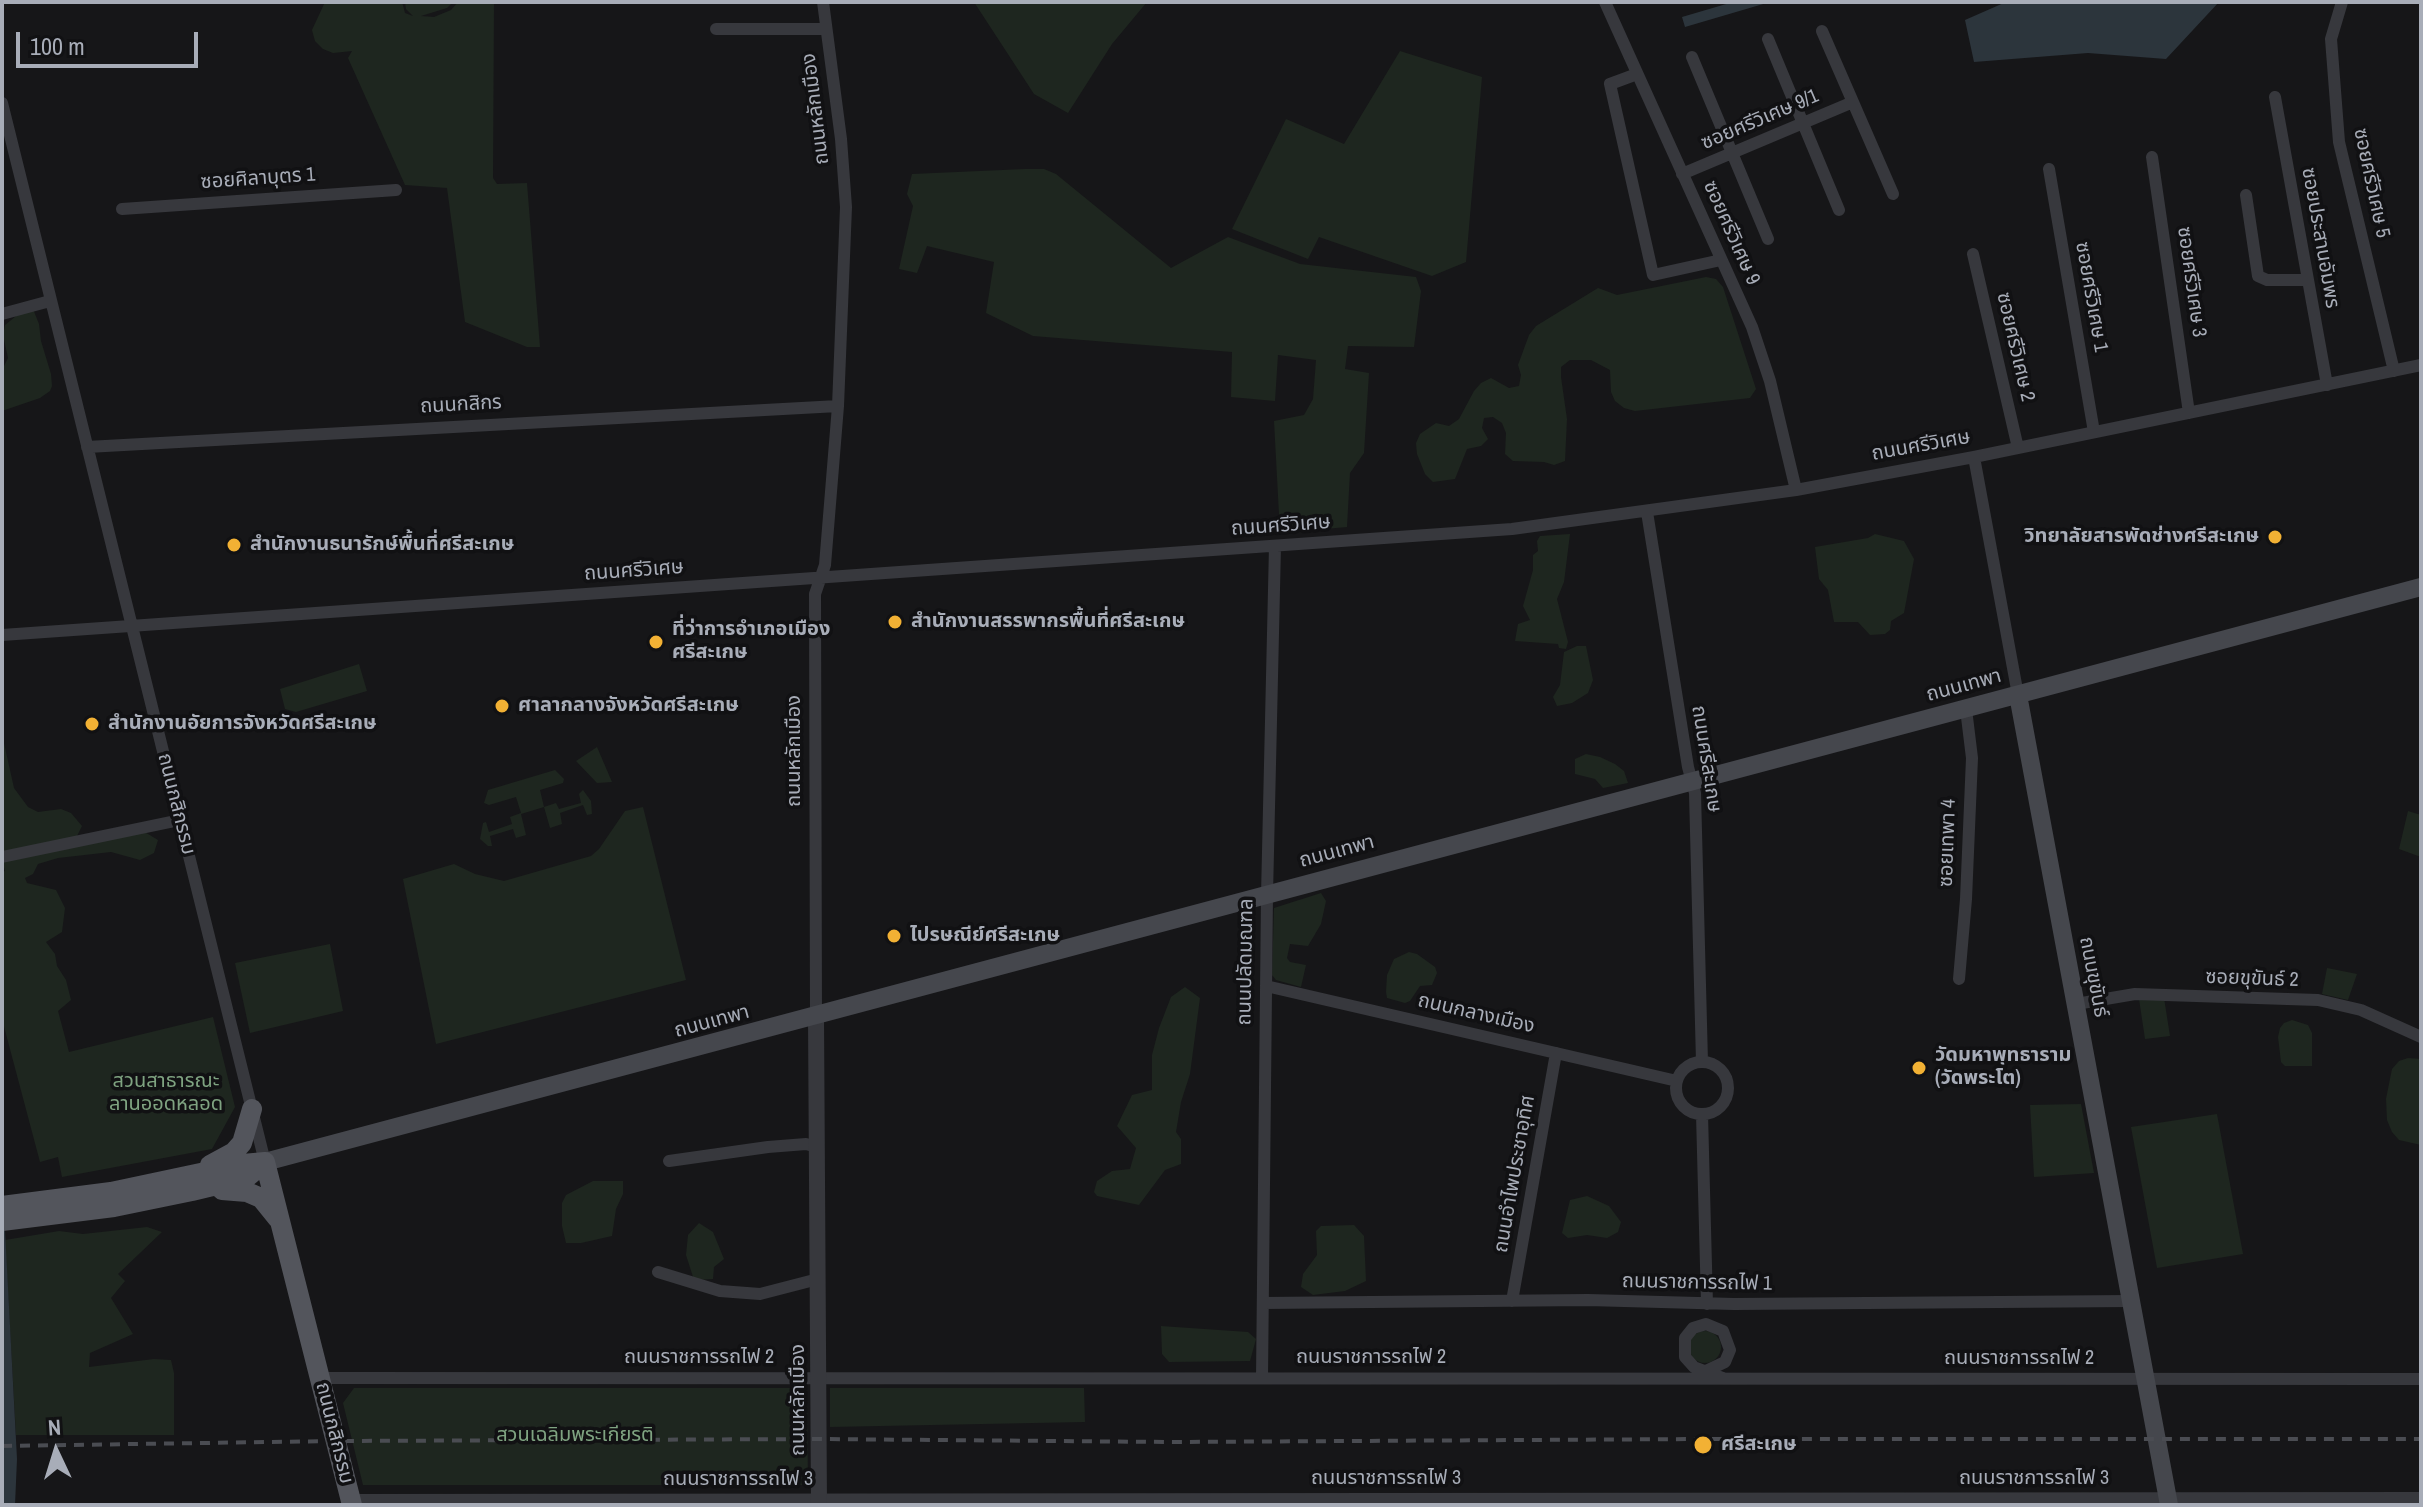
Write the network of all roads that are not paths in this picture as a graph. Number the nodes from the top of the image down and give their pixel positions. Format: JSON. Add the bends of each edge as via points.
{"nodes":[{"id":1,"x":823,"y":2,"type":"edge"},
{"id":2,"x":1605,"y":2,"type":"edge"},
{"id":3,"x":2342,"y":2,"type":"edge"},
{"id":4,"x":716,"y":29,"type":"dead end"},
{"id":5,"x":826,"y":29,"type":"junction"},
{"id":6,"x":1822,"y":31,"type":"dead end"},
{"id":7,"x":1768,"y":39,"type":"dead end"},
{"id":8,"x":1692,"y":57,"type":"dead end"},
{"id":9,"x":1637,"y":74,"type":"junction"},
{"id":10,"x":2275,"y":97,"type":"dead end"},
{"id":11,"x":1853,"y":102,"type":"junction"},
{"id":12,"x":2,"y":103,"type":"edge"},
{"id":13,"x":1803,"y":123,"type":"junction"},
{"id":14,"x":1732,"y":153,"type":"junction"},
{"id":15,"x":2152,"y":157,"type":"dead end"},
{"id":16,"x":2049,"y":169,"type":"dead end"},
{"id":17,"x":1682,"y":174,"type":"junction"},
{"id":18,"x":396,"y":190,"type":"dead end"},
{"id":19,"x":1893,"y":194,"type":"dead end"},
{"id":20,"x":2246,"y":195,"type":"dead end"},
{"id":21,"x":122,"y":209,"type":"dead end"},
{"id":22,"x":1839,"y":210,"type":"dead end"},
{"id":23,"x":1768,"y":239,"type":"dead end"},
{"id":24,"x":1973,"y":254,"type":"dead end"},
{"id":25,"x":1721,"y":260,"type":"junction"},
{"id":26,"x":2308,"y":280,"type":"junction"},
{"id":27,"x":50,"y":301,"type":"junction"},
{"id":28,"x":2,"y":314,"type":"edge"},
{"id":29,"x":2421,"y":365,"type":"edge"},
{"id":30,"x":2394,"y":371,"type":"junction"},
{"id":31,"x":2327,"y":385,"type":"junction"},
{"id":32,"x":838,"y":406,"type":"junction"},
{"id":33,"x":2189,"y":413,"type":"junction"},
{"id":34,"x":2094,"y":432,"type":"junction"},
{"id":35,"x":87,"y":447,"type":"junction"},
{"id":36,"x":2018,"y":448,"type":"junction"},
{"id":37,"x":1974,"y":457,"type":"junction"},
{"id":38,"x":1796,"y":490,"type":"junction"},
{"id":39,"x":1647,"y":512,"type":"junction"},
{"id":40,"x":1275,"y":546,"type":"junction"},
{"id":41,"x":820,"y":578,"type":"junction"},
{"id":42,"x":2421,"y":587,"type":"edge"},
{"id":43,"x":131,"y":627,"type":"junction"},
{"id":44,"x":2,"y":635,"type":"edge"},
{"id":45,"x":2018,"y":695,"type":"junction"},
{"id":46,"x":1966,"y":709,"type":"junction"},
{"id":47,"x":1692,"y":781,"type":"junction"},
{"id":48,"x":180,"y":820,"type":"junction"},
{"id":49,"x":2,"y":857,"type":"edge"},
{"id":50,"x":1267,"y":895,"type":"junction"},
{"id":51,"x":1959,"y":979,"type":"dead end"},
{"id":52,"x":1266,"y":986,"type":"junction"},
{"id":53,"x":2076,"y":1004,"type":"junction"},
{"id":54,"x":816,"y":1017,"type":"junction"},
{"id":55,"x":2421,"y":1037,"type":"edge"},
{"id":56,"x":1556,"y":1053,"type":"junction"},
{"id":57,"x":1702,"y":1062,"type":"junction"},
{"id":58,"x":1677,"y":1081,"type":"junction"},
{"id":59,"x":252,"y":1109,"type":"junction"},
{"id":60,"x":1702,"y":1114,"type":"junction"},
{"id":61,"x":817,"y":1147,"type":"junction"},
{"id":62,"x":669,"y":1161,"type":"dead end"},
{"id":63,"x":265,"y":1162,"type":"junction"},
{"id":64,"x":191,"y":1184,"type":"junction"},
{"id":65,"x":2,"y":1206,"type":"edge"},
{"id":66,"x":61,"y":1207,"type":"junction"},
{"id":67,"x":2,"y":1221,"type":"edge"},
{"id":68,"x":283,"y":1226,"type":"junction"},
{"id":69,"x":658,"y":1272,"type":"dead end"},
{"id":70,"x":818,"y":1279,"type":"junction"},
{"id":71,"x":1512,"y":1301,"type":"junction"},
{"id":72,"x":2131,"y":1301,"type":"junction"},
{"id":73,"x":1263,"y":1303,"type":"junction"},
{"id":74,"x":1681,"y":1304,"type":"junction"},
{"id":75,"x":1707,"y":1304,"type":"junction"},
{"id":76,"x":1734,"y":1304,"type":"junction"},
{"id":77,"x":1718,"y":1327,"type":"junction"},
{"id":78,"x":1693,"y":1328,"type":"junction"},
{"id":79,"x":1685,"y":1357,"type":"junction"},
{"id":80,"x":1706,"y":1376,"type":"junction"},
{"id":81,"x":321,"y":1378,"type":"junction"},
{"id":82,"x":818,"y":1378,"type":"junction"},
{"id":83,"x":1262,"y":1378,"type":"junction"},
{"id":84,"x":2145,"y":1378,"type":"junction"},
{"id":85,"x":1668,"y":1379,"type":"junction"},
{"id":86,"x":2421,"y":1379,"type":"edge"},
{"id":87,"x":2421,"y":1498,"type":"edge"},
{"id":88,"x":819,"y":1502,"type":"edge"},
{"id":89,"x":1259,"y":1502,"type":"edge"},
{"id":90,"x":1704,"y":1502,"type":"edge"},
{"id":91,"x":2010,"y":1502,"type":"edge"},
{"id":92,"x":2168,"y":1502,"type":"edge"},
{"id":93,"x":352,"y":1503,"type":"edge"}],
"edges":[{"from":1,"to":5,"type":"street","name":"ถนนหลักเมือง"},
{"from":2,"to":9,"type":"street","name":"ซอยศรีวิเศษ 9"},
{"from":3,"to":30,"type":"street","name":"ซอยศรีวิเศษ 5","via":[[2331,39],[2339,142]]},
{"from":4,"to":5,"type":"street"},
{"from":5,"to":32,"type":"street","name":"ถนนหลักเมือง","via":[[846,207]]},
{"from":6,"to":11,"type":"street"},
{"from":7,"to":13,"type":"street"},
{"from":8,"to":14,"type":"street"},
{"from":9,"to":17,"type":"street","name":"ซอยศรีวิเศษ 9"},
{"from":9,"to":25,"type":"street","via":[[1610,84],[1653,275]]},
{"from":10,"to":26,"type":"street","name":"ซอยประสานอัมพร"},
{"from":11,"to":13,"type":"street","name":"ซอยศรีวิเศษ 9/1"},
{"from":11,"to":19,"type":"street"},
{"from":12,"to":27,"type":"street","name":"ถนนกสิกรรม"},
{"from":13,"to":14,"type":"street","name":"ซอยศรีวิเศษ 9/1"},
{"from":13,"to":22,"type":"street"},
{"from":14,"to":17,"type":"street","name":"ซอยศรีวิเศษ 9/1"},
{"from":14,"to":23,"type":"street"},
{"from":15,"to":33,"type":"street","name":"ซอยศรีวิเศษ 3"},
{"from":16,"to":34,"type":"street","name":"ซอยศรีวิเศษ 1"},
{"from":17,"to":25,"type":"street","name":"ซอยศรีวิเศษ 9"},
{"from":18,"to":21,"type":"street","name":"ซอยศิลาบุตร 1"},
{"from":20,"to":26,"type":"street","via":[[2258,276]]},
{"from":24,"to":36,"type":"street","name":"ซอยศรีวิเศษ 2"},
{"from":25,"to":38,"type":"street","name":"ซอยศรีวิเศษ 9","via":[[1770,381]]},
{"from":26,"to":31,"type":"street","name":"ซอยประสานอัมพร"},
{"from":27,"to":28,"type":"street"},
{"from":27,"to":35,"type":"street","name":"ถนนกสิกรรม"},
{"from":29,"to":30,"type":"street","name":"ถนนศรีวิเศษ"},
{"from":30,"to":31,"type":"street","name":"ถนนศรีวิเศษ"},
{"from":31,"to":33,"type":"street","name":"ถนนศรีวิเศษ"},
{"from":32,"to":35,"type":"street","name":"ถนนกสิกร"},
{"from":32,"to":41,"type":"street","name":"ถนนหลักเมือง"},
{"from":33,"to":34,"type":"street","name":"ถนนศรีวิเศษ"},
{"from":34,"to":36,"type":"street","name":"ถนนศรีวิเศษ"},
{"from":35,"to":43,"type":"street","name":"ถนนกสิกรรม"},
{"from":36,"to":37,"type":"street","name":"ถนนศรีวิเศษ"},
{"from":37,"to":38,"type":"street","name":"ถนนศรีวิเศษ"},
{"from":37,"to":45,"type":"street","name":"ถนนขุขันธ์"},
{"from":38,"to":39,"type":"street","name":"ถนนศรีวิเศษ"},
{"from":39,"to":40,"type":"street","name":"ถนนศรีวิเศษ","via":[[1512,529]]},
{"from":39,"to":47,"type":"street","name":"ถนนศรีสะเกษ"},
{"from":40,"to":41,"type":"street","name":"ถนนศรีวิเศษ"},
{"from":40,"to":50,"type":"street","name":"ถนนปลัดมณฑล"},
{"from":41,"to":43,"type":"street","name":"ถนนศรีวิเศษ"},
{"from":41,"to":54,"type":"street","name":"ถนนหลักเมือง","via":[[815,594]]},
{"from":42,"to":45,"type":"main road","name":"ถนนเทพา"},
{"from":43,"to":44,"type":"street","name":"ถนนศรีวิเศษ"},
{"from":43,"to":48,"type":"street","name":"ถนนกสิกรรม"},
{"from":45,"to":46,"type":"main road","name":"ถนนเทพา"},
{"from":45,"to":53,"type":"main road","name":"ถนนขุขันธ์"},
{"from":46,"to":47,"type":"main road","name":"ถนนเทพา"},
{"from":46,"to":51,"type":"street","name":"ซอยเทพา 4","via":[[1972,758]]},
{"from":47,"to":50,"type":"main road","name":"ถนนเทพา"},
{"from":47,"to":57,"type":"street","name":"ถนนศรีสะเกษ"},
{"from":48,"to":49,"type":"street"},
{"from":48,"to":59,"type":"street","name":"ถนนกสิกรรม"},
{"from":50,"to":52,"type":"street","name":"ถนนปลัดมณฑล"},
{"from":50,"to":54,"type":"main road","name":"ถนนเทพา"},
{"from":52,"to":56,"type":"street","name":"ถนนกลางเมือง"},
{"from":52,"to":73,"type":"street","name":"ถนนปลัดมณฑล"},
{"from":53,"to":55,"type":"street","name":"ซอยขุขันธ์ 2","via":[[2135,994],[2318,1000],[2361,1010]]},
{"from":53,"to":72,"type":"main road","name":"ถนนขุขันธ์"},
{"from":54,"to":61,"type":"street","name":"ถนนหลักเมือง"},
{"from":54,"to":63,"type":"main road","name":"ถนนเทพา"},
{"from":56,"to":58,"type":"street","name":"ถนนกลางเมือง"},
{"from":56,"to":71,"type":"street","name":"ถนนอำไพประชาอุทิศ"},
{"from":57,"to":58,"type":"street","via":[[1686,1067]]},
{"from":57,"to":60,"type":"street","via":[[1714,1065],[1727,1084],[1723,1103]]},
{"from":58,"to":60,"type":"street","via":[[1681,1104]]},
{"from":59,"to":63,"type":"street","name":"ถนนกสิกรรม"},
{"from":59,"to":64,"type":"main road","via":[[247,1133],[234,1152]]},
{"from":60,"to":75,"type":"street"},
{"from":61,"to":62,"type":"street","via":[[768,1147]]},
{"from":61,"to":70,"type":"street","name":"ถนนหลักเมือง"},
{"from":63,"to":64,"type":"main road","via":[[243,1164]]},
{"from":63,"to":68,"type":"main road","name":"ถนนกสิกรรม"},
{"from":64,"to":66,"type":"main road"},
{"from":64,"to":68,"type":"main road","via":[[261,1198]]},
{"from":65,"to":66,"type":"main road"},
{"from":66,"to":67,"type":"main road"},
{"from":68,"to":81,"type":"main road","name":"ถนนกสิกรรม"},
{"from":69,"to":70,"type":"street","via":[[720,1291],[760,1294]]},
{"from":70,"to":82,"type":"street","name":"ถนนหลักเมือง"},
{"from":71,"to":73,"type":"street","name":"ถนนราชการรถไฟ 1"},
{"from":71,"to":74,"type":"street","name":"ถนนราชการรถไฟ 1"},
{"from":72,"to":76,"type":"street","name":"ถนนราชการรถไฟ 1"},
{"from":72,"to":84,"type":"main road","name":"ถนนขุขันธ์"},
{"from":73,"to":83,"type":"street","name":"ถนนปลัดมณฑล"},
{"from":74,"to":75,"type":"street","name":"ถนนราชการรถไฟ 1"},
{"from":74,"to":78,"type":"street"},
{"from":75,"to":76,"type":"street","name":"ถนนราชการรถไฟ 1"},
{"from":76,"to":77,"type":"street"},
{"from":77,"to":78,"type":"street"},
{"from":77,"to":80,"type":"street","via":[[1729,1343],[1728,1356]]},
{"from":78,"to":79,"type":"street","via":[[1683,1344]]},
{"from":79,"to":80,"type":"street"},
{"from":79,"to":85,"type":"street"},
{"from":80,"to":84,"type":"street","name":"ถนนราชการรถไฟ 2"},
{"from":80,"to":85,"type":"street","name":"ถนนราชการรถไฟ 2"},
{"from":81,"to":82,"type":"street","name":"ถนนราชการรถไฟ 2"},
{"from":81,"to":93,"type":"main road","name":"ถนนกสิกรรม"},
{"from":82,"to":83,"type":"street","name":"ถนนราชการรถไฟ 2"},
{"from":82,"to":88,"type":"street","name":"ถนนหลักเมือง"},
{"from":83,"to":85,"type":"street","name":"ถนนราชการรถไฟ 2"},
{"from":84,"to":86,"type":"street","name":"ถนนราชการรถไฟ 2"},
{"from":84,"to":92,"type":"main road","name":"ถนนขุขันธ์"},
{"from":87,"to":92,"type":"street","name":"ถนนราชการรถไฟ 3"},
{"from":88,"to":89,"type":"street","name":"ถนนราชการรถไฟ 3"},
{"from":88,"to":93,"type":"street","name":"ถนนราชการรถไฟ 3"},
{"from":89,"to":90,"type":"street","name":"ถนนราชการรถไฟ 3"},
{"from":90,"to":91,"type":"street","name":"ถนนราชการรถไฟ 3"},
{"from":91,"to":92,"type":"street","name":"ถนนราชการรถไฟ 3"}]}
